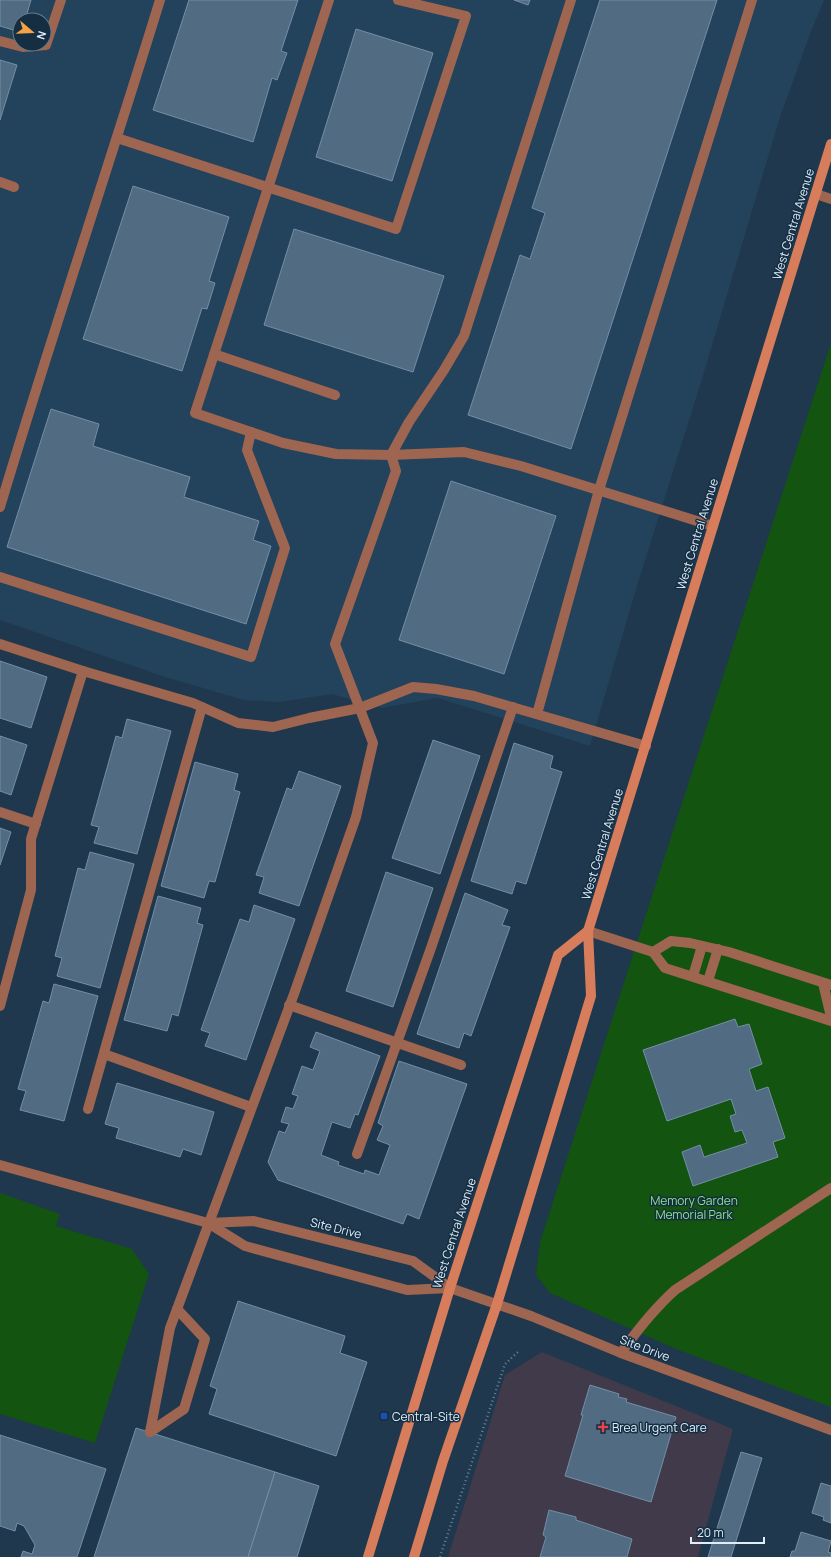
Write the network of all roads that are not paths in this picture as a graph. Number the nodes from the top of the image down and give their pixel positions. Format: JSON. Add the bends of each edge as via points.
{"nodes":[{"id":1,"x":60,"y":0,"type":"edge"},
{"id":2,"x":160,"y":0,"type":"edge"},
{"id":3,"x":329,"y":0,"type":"edge"},
{"id":4,"x":398,"y":0,"type":"edge"},
{"id":5,"x":571,"y":0,"type":"edge"},
{"id":6,"x":752,"y":0,"type":"edge"},
{"id":7,"x":0,"y":41,"type":"edge"},
{"id":8,"x":117,"y":138,"type":"junction"},
{"id":9,"x":831,"y":144,"type":"edge"},
{"id":10,"x":0,"y":182,"type":"edge"},
{"id":11,"x":14,"y":187,"type":"dead end"},
{"id":12,"x":268,"y":187,"type":"junction"},
{"id":13,"x":816,"y":194,"type":"junction"},
{"id":14,"x":831,"y":199,"type":"edge"},
{"id":15,"x":214,"y":354,"type":"junction"},
{"id":16,"x":335,"y":395,"type":"dead end"},
{"id":17,"x":251,"y":432,"type":"junction"},
{"id":18,"x":391,"y":455,"type":"junction"},
{"id":19,"x":599,"y":490,"type":"junction"},
{"id":20,"x":0,"y":507,"type":"edge"},
{"id":21,"x":713,"y":526,"type":"junction"},
{"id":22,"x":0,"y":577,"type":"edge"},
{"id":23,"x":0,"y":644,"type":"edge"},
{"id":24,"x":83,"y":671,"type":"junction"},
{"id":25,"x":202,"y":707,"type":"junction"},
{"id":26,"x":513,"y":707,"type":"junction"},
{"id":27,"x":360,"y":708,"type":"junction"},
{"id":28,"x":537,"y":714,"type":"junction"},
{"id":29,"x":646,"y":746,"type":"junction"},
{"id":30,"x":0,"y":812,"type":"edge"},
{"id":31,"x":36,"y":824,"type":"junction"},
{"id":32,"x":588,"y":931,"type":"junction"},
{"id":33,"x":702,"y":946,"type":"junction"},
{"id":34,"x":718,"y":949,"type":"junction"},
{"id":35,"x":653,"y":952,"type":"junction"},
{"id":36,"x":693,"y":976,"type":"junction"},
{"id":37,"x":708,"y":981,"type":"junction"},
{"id":38,"x":827,"y":984,"type":"edge"},
{"id":39,"x":289,"y":1005,"type":"junction"},
{"id":40,"x":0,"y":1006,"type":"edge"},
{"id":41,"x":831,"y":1017,"type":"edge"},
{"id":42,"x":831,"y":1021,"type":"edge"},
{"id":43,"x":397,"y":1042,"type":"junction"},
{"id":44,"x":104,"y":1054,"type":"junction"},
{"id":45,"x":461,"y":1065,"type":"dead end"},
{"id":46,"x":251,"y":1107,"type":"junction"},
{"id":47,"x":88,"y":1109,"type":"dead end"},
{"id":48,"x":357,"y":1154,"type":"dead end"},
{"id":49,"x":0,"y":1165,"type":"edge"},
{"id":50,"x":831,"y":1188,"type":"edge"},
{"id":51,"x":208,"y":1223,"type":"junction"},
{"id":52,"x":450,"y":1288,"type":"junction"},
{"id":53,"x":497,"y":1304,"type":"junction"},
{"id":54,"x":177,"y":1309,"type":"junction"},
{"id":55,"x":621,"y":1353,"type":"junction"},
{"id":56,"x":831,"y":1430,"type":"edge"},
{"id":57,"x":368,"y":1557,"type":"edge"},
{"id":58,"x":414,"y":1557,"type":"edge"}],
"edges":[{"from":1,"to":7,"type":"street","via":[[46,45],[23,48]]},
{"from":2,"to":8,"type":"street"},
{"from":3,"to":12,"type":"street"},
{"from":4,"to":12,"type":"street","via":[[466,16],[396,229]]},
{"from":5,"to":18,"type":"street","via":[[464,336],[408,422]]},
{"from":6,"to":19,"type":"street"},
{"from":8,"to":12,"type":"street"},
{"from":8,"to":20,"type":"street"},
{"from":9,"to":13,"type":"main road","name":"West Central Avenue"},
{"from":10,"to":11,"type":"street"},
{"from":12,"to":15,"type":"street"},
{"from":13,"to":14,"type":"street"},
{"from":13,"to":21,"type":"main road","name":"West Central Avenue"},
{"from":15,"to":16,"type":"street"},
{"from":15,"to":17,"type":"street","via":[[195,413]]},
{"from":17,"to":18,"type":"street","via":[[283,443],[336,454]]},
{"from":17,"to":22,"type":"street","via":[[247,450],[285,548],[251,657]]},
{"from":18,"to":19,"type":"street","via":[[464,452]]},
{"from":18,"to":27,"type":"street","via":[[396,471],[335,644]]},
{"from":19,"to":21,"type":"street"},
{"from":19,"to":28,"type":"street"},
{"from":21,"to":29,"type":"main road","name":"West Central Avenue"},
{"from":23,"to":24,"type":"street"},
{"from":24,"to":25,"type":"street"},
{"from":24,"to":31,"type":"street"},
{"from":25,"to":27,"type":"street","via":[[238,723],[273,727]]},
{"from":25,"to":44,"type":"street"},
{"from":26,"to":27,"type":"street","via":[[436,688],[413,687]]},
{"from":26,"to":28,"type":"street"},
{"from":26,"to":43,"type":"street"},
{"from":27,"to":39,"type":"street","via":[[373,743],[356,817]]},
{"from":28,"to":29,"type":"street"},
{"from":29,"to":32,"type":"main road","name":"West Central Avenue"},
{"from":30,"to":31,"type":"street"},
{"from":31,"to":40,"type":"street","via":[[31,839],[31,890]]},
{"from":32,"to":35,"type":"street"},
{"from":32,"to":52,"type":"main road","name":"West Central Avenue","via":[[558,955]]},
{"from":32,"to":53,"type":"main road","name":"West Central Avenue","via":[[591,996]]},
{"from":33,"to":34,"type":"street"},
{"from":33,"to":35,"type":"street","via":[[672,941]]},
{"from":33,"to":36,"type":"street"},
{"from":34,"to":37,"type":"street"},
{"from":34,"to":38,"type":"street"},
{"from":35,"to":36,"type":"street","via":[[665,968]]},
{"from":36,"to":37,"type":"street"},
{"from":37,"to":42,"type":"street"},
{"from":38,"to":41,"type":"street"},
{"from":39,"to":43,"type":"street"},
{"from":39,"to":46,"type":"street"},
{"from":43,"to":45,"type":"street"},
{"from":43,"to":48,"type":"street"},
{"from":44,"to":46,"type":"street"},
{"from":44,"to":47,"type":"street"},
{"from":46,"to":51,"type":"street"},
{"from":49,"to":51,"type":"street","name":"Site Drive"},
{"from":50,"to":55,"type":"street","via":[[675,1290],[655,1308]]},
{"from":51,"to":52,"type":"street","name":"Site Drive","via":[[245,1246],[406,1290]]},
{"from":51,"to":52,"type":"street","name":"Site Drive","via":[[254,1221],[413,1261]]},
{"from":51,"to":54,"type":"street"},
{"from":52,"to":53,"type":"street","name":"Site Drive"},
{"from":52,"to":57,"type":"main road","name":"West Central Avenue"},
{"from":53,"to":55,"type":"street","name":"Site Drive"},
{"from":53,"to":58,"type":"main road","name":"West Central Avenue","via":[[443,1461]]},
{"from":54,"to":54,"type":"street","via":[[170,1328],[150,1432],[184,1410],[205,1339]]},
{"from":55,"to":56,"type":"street","name":"Site Drive"}]}
